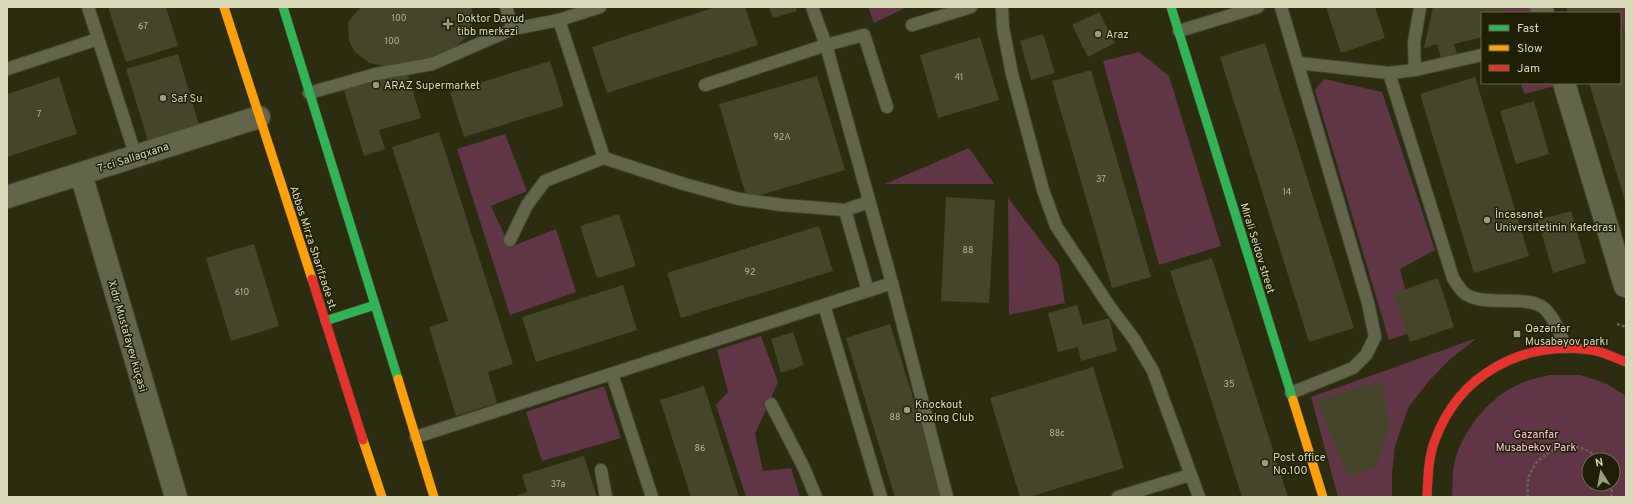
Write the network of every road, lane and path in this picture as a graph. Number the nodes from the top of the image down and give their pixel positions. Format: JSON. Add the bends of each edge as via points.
{"nodes":[{"id":1,"x":88,"y":7,"type":"edge"},
{"id":2,"x":224,"y":7,"type":"edge"},
{"id":3,"x":282,"y":7,"type":"edge"},
{"id":4,"x":506,"y":7,"type":"edge"},
{"id":5,"x":600,"y":7,"type":"edge"},
{"id":6,"x":812,"y":7,"type":"edge"},
{"id":7,"x":971,"y":7,"type":"edge"},
{"id":8,"x":1002,"y":7,"type":"edge"},
{"id":9,"x":1171,"y":7,"type":"edge"},
{"id":10,"x":1258,"y":7,"type":"edge"},
{"id":11,"x":1281,"y":7,"type":"edge"},
{"id":12,"x":1420,"y":7,"type":"edge"},
{"id":13,"x":559,"y":20,"type":"junction"},
{"id":14,"x":912,"y":26,"type":"dead end"},
{"id":15,"x":513,"y":29,"type":"junction"},
{"id":16,"x":1179,"y":31,"type":"junction"},
{"id":17,"x":98,"y":38,"type":"junction"},
{"id":18,"x":826,"y":46,"type":"junction"},
{"id":19,"x":1481,"y":55,"type":"edge"},
{"id":20,"x":1298,"y":63,"type":"junction"},
{"id":21,"x":7,"y":69,"type":"edge"},
{"id":22,"x":1415,"y":70,"type":"junction"},
{"id":23,"x":1389,"y":73,"type":"junction"},
{"id":24,"x":1564,"y":84,"type":"edge"},
{"id":25,"x":705,"y":85,"type":"dead end"},
{"id":26,"x":309,"y":93,"type":"junction"},
{"id":27,"x":887,"y":107,"type":"dead end"},
{"id":28,"x":259,"y":117,"type":"junction"},
{"id":29,"x":136,"y":156,"type":"junction"},
{"id":30,"x":604,"y":158,"type":"junction"},
{"id":31,"x":81,"y":174,"type":"junction"},
{"id":32,"x":7,"y":197,"type":"edge"},
{"id":33,"x":869,"y":202,"type":"junction"},
{"id":34,"x":844,"y":210,"type":"junction"},
{"id":35,"x":510,"y":240,"type":"dead end"},
{"id":36,"x":892,"y":284,"type":"junction"},
{"id":37,"x":1624,"y":286,"type":"dead end"},
{"id":38,"x":868,"y":291,"type":"junction"},
{"id":39,"x":375,"y":305,"type":"junction"},
{"id":40,"x":824,"y":305,"type":"junction"},
{"id":41,"x":325,"y":321,"type":"junction"},
{"id":42,"x":1617,"y":324,"type":"dead end"},
{"id":43,"x":1626,"y":327,"type":"edge"},
{"id":44,"x":1566,"y":347,"type":"junction"},
{"id":45,"x":1626,"y":362,"type":"edge"},
{"id":46,"x":612,"y":374,"type":"junction"},
{"id":47,"x":1291,"y":393,"type":"junction"},
{"id":48,"x":771,"y":404,"type":"dead end"},
{"id":49,"x":416,"y":437,"type":"junction"},
{"id":50,"x":1589,"y":452,"type":"edge"},
{"id":51,"x":601,"y":470,"type":"dead end"},
{"id":52,"x":1190,"y":475,"type":"junction"},
{"id":53,"x":176,"y":497,"type":"edge"},
{"id":54,"x":382,"y":497,"type":"edge"},
{"id":55,"x":434,"y":497,"type":"edge"},
{"id":56,"x":606,"y":497,"type":"edge"},
{"id":57,"x":652,"y":497,"type":"edge"},
{"id":58,"x":816,"y":497,"type":"edge"},
{"id":59,"x":881,"y":497,"type":"edge"},
{"id":60,"x":947,"y":497,"type":"edge"},
{"id":61,"x":1118,"y":497,"type":"edge"},
{"id":62,"x":1199,"y":497,"type":"edge"},
{"id":63,"x":1323,"y":497,"type":"edge"},
{"id":64,"x":1427,"y":497,"type":"edge"},
{"id":65,"x":1528,"y":497,"type":"edge"}],
"edges":[{"from":1,"to":17,"type":"lane"},
{"from":2,"to":28,"type":"main road","name":"Abbas Mirza Sharifzade st."},
{"from":3,"to":26,"type":"main road"},
{"from":4,"to":15,"type":"lane"},
{"from":5,"to":13,"type":"lane"},
{"from":6,"to":18,"type":"lane"},
{"from":7,"to":14,"type":"lane"},
{"from":8,"to":52,"type":"lane","via":[[1003,28],[1012,74],[1043,190],[1056,226],[1134,339],[1153,371]]},
{"from":9,"to":16,"type":"main road","name":"Mirali Seidov street"},
{"from":10,"to":16,"type":"lane"},
{"from":11,"to":20,"type":"lane"},
{"from":12,"to":22,"type":"lane","via":[[1414,43]]},
{"from":13,"to":15,"type":"lane"},
{"from":13,"to":30,"type":"lane"},
{"from":15,"to":26,"type":"lane","via":[[432,64],[376,74]]},
{"from":16,"to":47,"type":"main road","name":"Mirali Seidov street"},
{"from":17,"to":21,"type":"lane"},
{"from":17,"to":29,"type":"lane"},
{"from":18,"to":25,"type":"lane"},
{"from":18,"to":27,"type":"lane","via":[[864,35]]},
{"from":18,"to":33,"type":"lane"},
{"from":19,"to":22,"type":"lane"},
{"from":20,"to":23,"type":"lane"},
{"from":20,"to":47,"type":"lane","via":[[1368,303],[1375,337],[1366,355],[1353,368]]},
{"from":22,"to":23,"type":"lane"},
{"from":23,"to":44,"type":"lane","via":[[1453,278],[1465,294],[1479,300],[1529,303],[1543,308],[1551,316]]},
{"from":24,"to":37,"type":"street"},
{"from":26,"to":39,"type":"main road"},
{"from":28,"to":29,"type":"street","name":"7-ci Sallaqxana"},
{"from":28,"to":41,"type":"main road","name":"Abbas Mirza Sharifzade st."},
{"from":29,"to":31,"type":"street","name":"7-ci Sallaqxana"},
{"from":30,"to":34,"type":"lane","via":[[739,199]]},
{"from":30,"to":35,"type":"lane","via":[[545,181],[527,205]]},
{"from":31,"to":32,"type":"street","name":"7-ci Sallaqxana"},
{"from":31,"to":53,"type":"street","name":"Xıdır Mustafayev küçəsi"},
{"from":33,"to":34,"type":"lane"},
{"from":33,"to":36,"type":"lane"},
{"from":34,"to":38,"type":"lane"},
{"from":36,"to":38,"type":"lane"},
{"from":36,"to":60,"type":"lane"},
{"from":38,"to":40,"type":"lane"},
{"from":39,"to":41,"type":"main road"},
{"from":39,"to":49,"type":"main road"},
{"from":40,"to":46,"type":"lane"},
{"from":40,"to":59,"type":"lane"},
{"from":41,"to":54,"type":"main road","name":"Abbas Mirza Sharifzade st."},
{"from":42,"to":43,"type":"path"},
{"from":44,"to":45,"type":"main road","via":[[1593,350]]},
{"from":44,"to":64,"type":"main road","via":[[1546,348],[1502,362],[1467,388],[1443,421],[1435,440],[1430,460]]},
{"from":46,"to":49,"type":"lane"},
{"from":46,"to":57,"type":"lane"},
{"from":47,"to":63,"type":"main road","name":"Mirali Seidov street"},
{"from":48,"to":58,"type":"lane"},
{"from":49,"to":55,"type":"main road"},
{"from":50,"to":65,"type":"path","via":[[1573,447],[1557,449],[1542,457],[1532,470],[1527,486]]},
{"from":51,"to":56,"type":"lane"},
{"from":52,"to":61,"type":"lane"},
{"from":52,"to":62,"type":"lane"}]}
